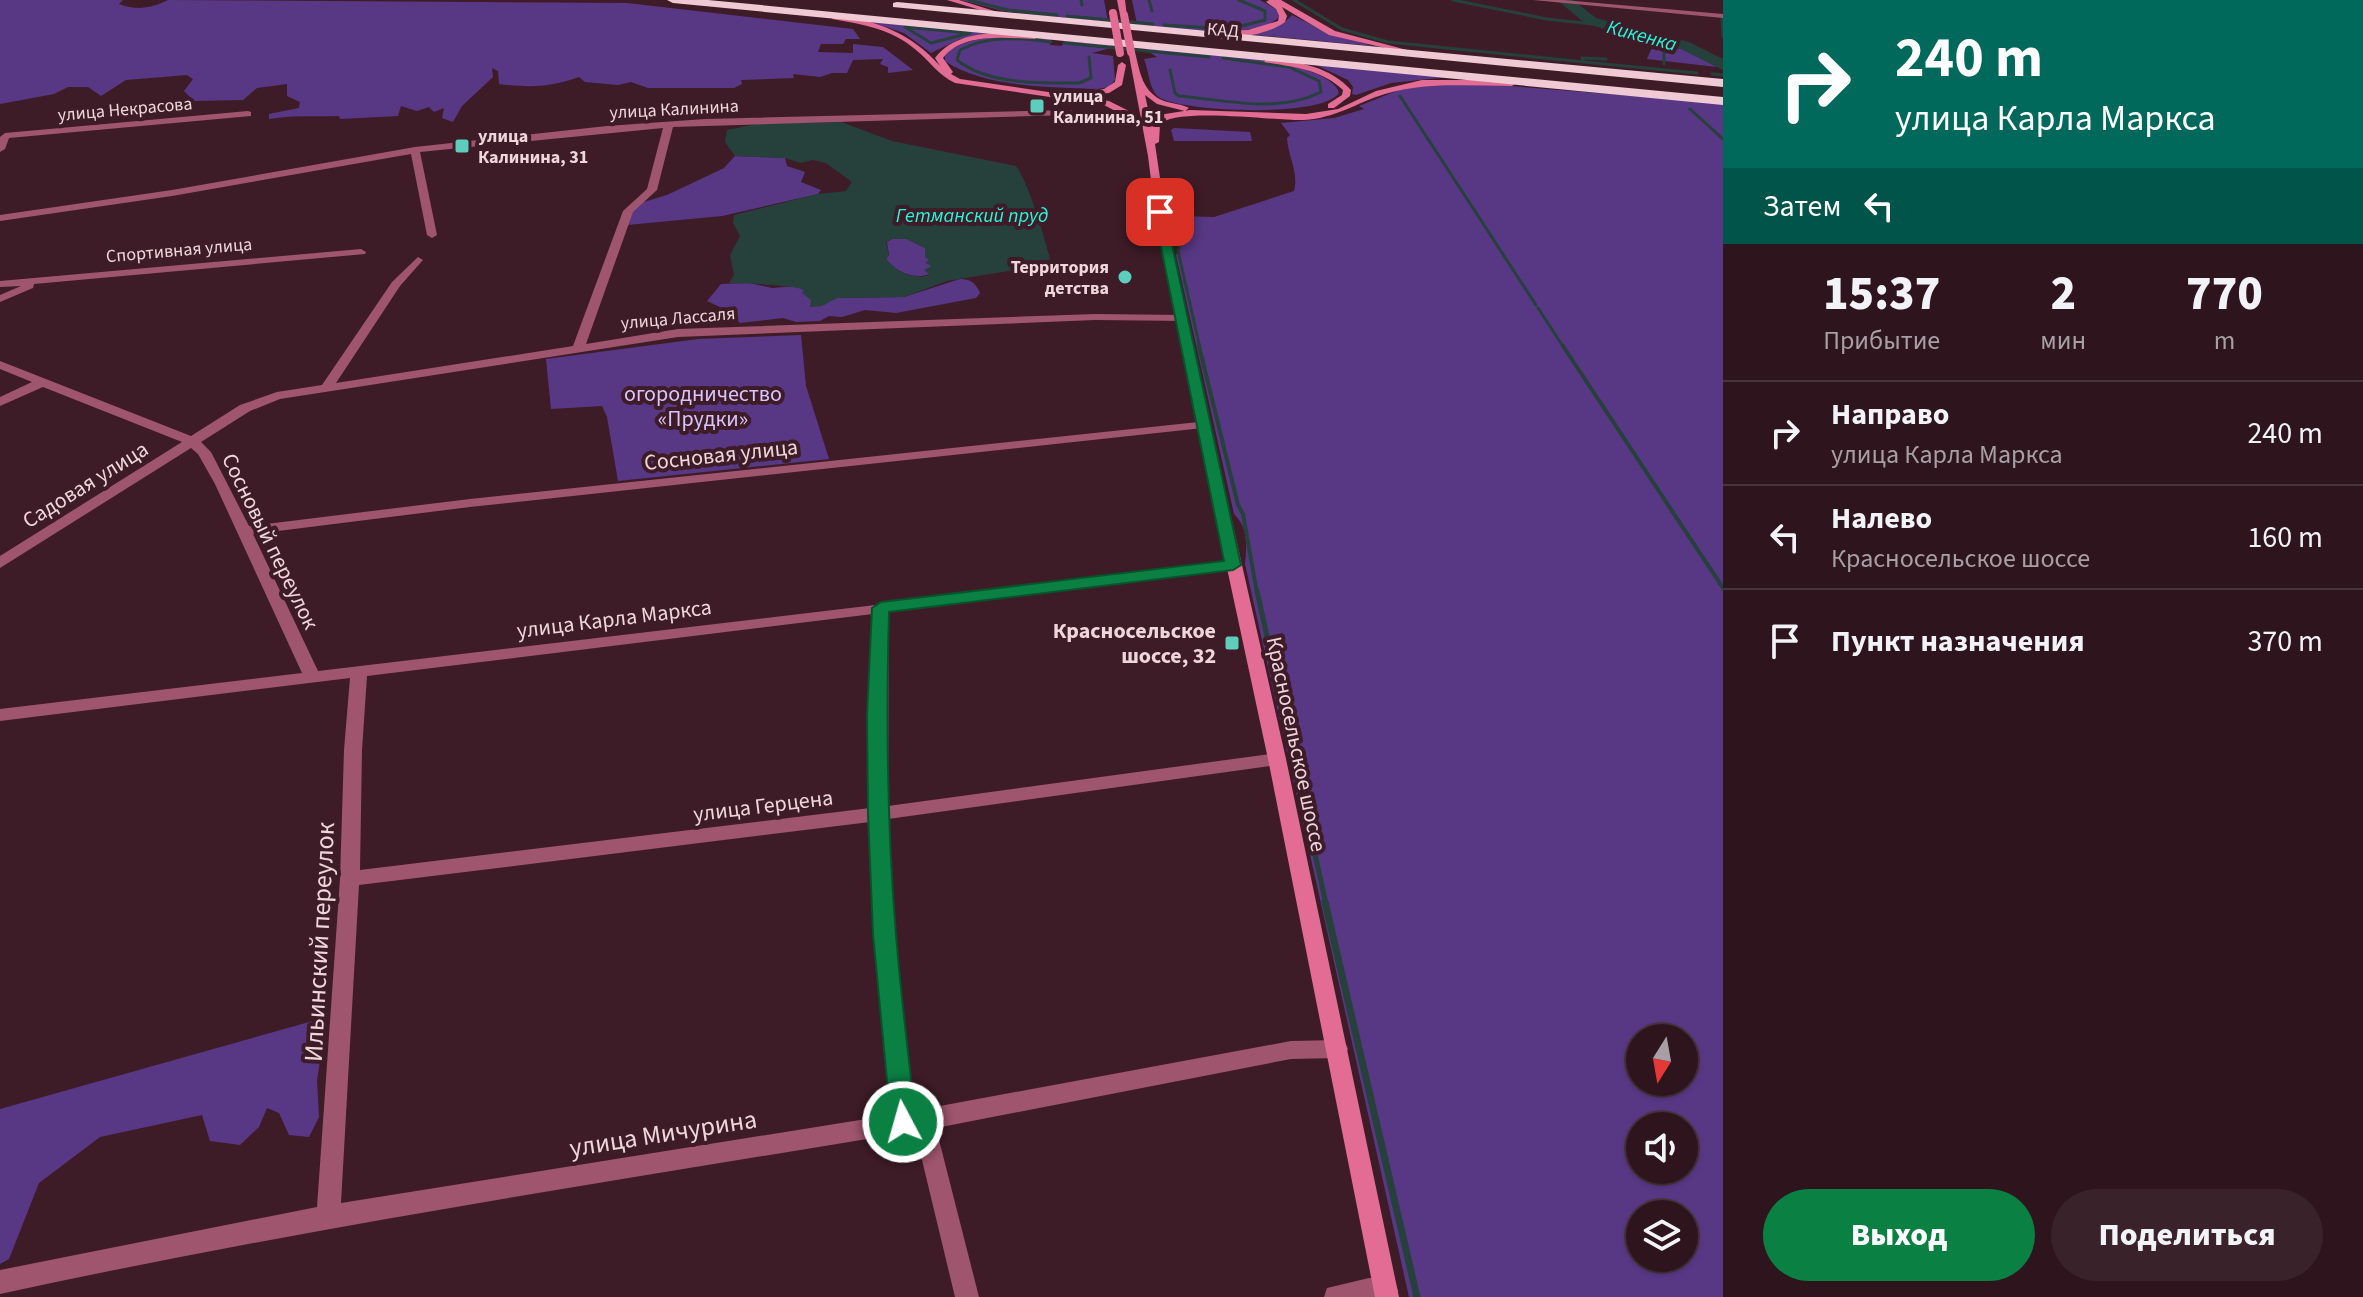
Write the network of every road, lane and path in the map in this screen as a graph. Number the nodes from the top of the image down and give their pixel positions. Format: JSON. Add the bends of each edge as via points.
{"nodes":[{"id":1,"x":673,"y":0,"type":"edge"},
{"id":2,"x":720,"y":0,"type":"edge"},
{"id":3,"x":794,"y":0,"type":"edge"},
{"id":4,"x":951,"y":0,"type":"edge"},
{"id":5,"x":1124,"y":0,"type":"edge"},
{"id":6,"x":1266,"y":0,"type":"edge"},
{"id":7,"x":1276,"y":0,"type":"edge"},
{"id":8,"x":1537,"y":0,"type":"edge"},
{"id":9,"x":883,"y":4,"type":"dead end"},
{"id":10,"x":782,"y":10,"type":"junction"},
{"id":11,"x":1112,"y":10,"type":"dead end"},
{"id":12,"x":1017,"y":16,"type":"junction"},
{"id":13,"x":1723,"y":16,"type":"edge"},
{"id":14,"x":1155,"y":30,"type":"junction"},
{"id":15,"x":1043,"y":37,"type":"junction"},
{"id":16,"x":1226,"y":55,"type":"junction"},
{"id":17,"x":1456,"y":58,"type":"junction"},
{"id":18,"x":1121,"y":61,"type":"junction"},
{"id":19,"x":1136,"y":77,"type":"junction"},
{"id":20,"x":1538,"y":85,"type":"junction"},
{"id":21,"x":1723,"y":85,"type":"edge"},
{"id":22,"x":1723,"y":94,"type":"edge"},
{"id":23,"x":1723,"y":101,"type":"edge"},
{"id":24,"x":1069,"y":112,"type":"dead end"},
{"id":25,"x":248,"y":114,"type":"dead end"},
{"id":26,"x":669,"y":124,"type":"junction"},
{"id":27,"x":1135,"y":124,"type":"junction"},
{"id":28,"x":0,"y":149,"type":"edge"},
{"id":29,"x":415,"y":150,"type":"junction"},
{"id":30,"x":1153,"y":156,"type":"junction"},
{"id":31,"x":1158,"y":202,"type":"junction"},
{"id":32,"x":0,"y":218,"type":"edge"},
{"id":33,"x":432,"y":235,"type":"dead end"},
{"id":34,"x":361,"y":252,"type":"dead end"},
{"id":35,"x":418,"y":260,"type":"dead end"},
{"id":36,"x":41,"y":280,"type":"junction"},
{"id":37,"x":0,"y":284,"type":"edge"},
{"id":38,"x":0,"y":299,"type":"edge"},
{"id":39,"x":1183,"y":319,"type":"junction"},
{"id":40,"x":579,"y":347,"type":"junction"},
{"id":41,"x":0,"y":365,"type":"edge"},
{"id":42,"x":43,"y":382,"type":"junction"},
{"id":43,"x":327,"y":387,"type":"junction"},
{"id":44,"x":0,"y":402,"type":"edge"},
{"id":45,"x":1203,"y":424,"type":"junction"},
{"id":46,"x":193,"y":442,"type":"junction"},
{"id":47,"x":244,"y":531,"type":"junction"},
{"id":48,"x":0,"y":563,"type":"edge"},
{"id":49,"x":1233,"y":565,"type":"junction"},
{"id":50,"x":881,"y":608,"type":"junction"},
{"id":51,"x":359,"y":671,"type":"junction"},
{"id":52,"x":312,"y":676,"type":"junction"},
{"id":53,"x":0,"y":715,"type":"edge"},
{"id":54,"x":1277,"y":759,"type":"junction"},
{"id":55,"x":879,"y":814,"type":"junction"},
{"id":56,"x":350,"y":879,"type":"junction"},
{"id":57,"x":1337,"y":1049,"type":"junction"},
{"id":58,"x":913,"y":1121,"type":"junction"},
{"id":59,"x":328,"y":1217,"type":"junction"},
{"id":60,"x":0,"y":1282,"type":"edge"},
{"id":61,"x":1387,"y":1294,"type":"edge"},
{"id":62,"x":967,"y":1297,"type":"edge"},
{"id":63,"x":1336,"y":1297,"type":"edge"}],
"edges":[{"from":1,"to":10,"type":"highway"},
{"from":2,"to":22,"type":"highway","name":"КАД"},
{"from":3,"to":21,"type":"highway","name":"КАД"},
{"from":4,"to":12,"type":"main road"},
{"from":5,"to":19,"type":"main road","name":"Красносельское шоссе","bridge":true},
{"from":6,"to":14,"type":"main road","via":[[1283,16],[1281,22],[1258,31]]},
{"from":7,"to":17,"type":"main road","via":[[1319,28],[1352,40]]},
{"from":8,"to":13,"type":"street"},
{"from":9,"to":12,"type":"highway"},
{"from":10,"to":15,"type":"highway"},
{"from":10,"to":27,"type":"main road","via":[[884,28],[908,39],[937,70],[958,81],[1106,103]]},
{"from":11,"to":18,"type":"main road","name":"Красносельское шоссе","bridge":true},
{"from":12,"to":14,"type":"highway"},
{"from":14,"to":17,"type":"highway"},
{"from":15,"to":16,"type":"highway"},
{"from":15,"to":18,"type":"main road","via":[[968,40],[946,48],[939,58],[951,73],[976,81],[1075,93],[1114,87]]},
{"from":16,"to":19,"type":"main road","via":[[1314,69],[1336,79],[1346,96],[1337,105],[1286,114],[1185,108],[1149,97]]},
{"from":16,"to":20,"type":"highway"},
{"from":17,"to":21,"type":"highway"},
{"from":18,"to":27,"type":"main road","name":"Красносельское шоссе"},
{"from":19,"to":30,"type":"main road","name":"Красносельское шоссе"},
{"from":20,"to":23,"type":"highway"},
{"from":20,"to":30,"type":"main road","via":[[1422,83],[1306,117],[1175,114],[1155,123]]},
{"from":24,"to":26,"type":"street","name":"улица Калинина"},
{"from":25,"to":28,"type":"street","name":"улица Некрасова","via":[[5,136]]},
{"from":26,"to":29,"type":"street","name":"улица Калинина"},
{"from":26,"to":40,"type":"street","via":[[652,190],[628,211]]},
{"from":27,"to":31,"type":"main road","name":"Красносельское шоссе"},
{"from":29,"to":32,"type":"street","name":"улица Калинина"},
{"from":29,"to":33,"type":"street"},
{"from":30,"to":31,"type":"main road","name":"Красносельское шоссе"},
{"from":31,"to":39,"type":"main road","name":"Красносельское шоссе"},
{"from":34,"to":36,"type":"street","name":"Спортивная улица"},
{"from":35,"to":43,"type":"street"},
{"from":36,"to":37,"type":"street","name":"Спортивная улица"},
{"from":36,"to":38,"type":"street"},
{"from":39,"to":40,"type":"street","name":"улица Лассаля","via":[[1095,317],[705,331]]},
{"from":39,"to":45,"type":"main road","name":"Красносельское шоссе"},
{"from":40,"to":43,"type":"street","name":"улица Лассаля"},
{"from":41,"to":42,"type":"street","name":"Сосновый переулок"},
{"from":42,"to":44,"type":"street"},
{"from":42,"to":46,"type":"street","name":"Сосновый переулок"},
{"from":43,"to":46,"type":"street","name":"улица Лассаля","via":[[260,401]]},
{"from":45,"to":47,"type":"street","name":"Сосновая улица"},
{"from":45,"to":49,"type":"main road","name":"Красносельское шоссе"},
{"from":46,"to":47,"type":"street","name":"Сосновый переулок","via":[[204,452]]},
{"from":46,"to":48,"type":"street","name":"Садовая улица"},
{"from":47,"to":52,"type":"street","name":"Сосновый переулок"},
{"from":49,"to":50,"type":"street","name":"улица Карла Маркса"},
{"from":49,"to":54,"type":"main road","name":"Красносельское шоссе"},
{"from":50,"to":51,"type":"street","name":"улица Карла Маркса"},
{"from":50,"to":55,"type":"street"},
{"from":51,"to":52,"type":"street","name":"улица Карла Маркса"},
{"from":51,"to":56,"type":"street","name":"Ильинский переулок"},
{"from":52,"to":53,"type":"street","name":"улица Карла Маркса"},
{"from":54,"to":55,"type":"street","name":"улица Герцена"},
{"from":54,"to":57,"type":"main road","name":"Красносельское шоссе"},
{"from":55,"to":56,"type":"street","name":"улица Герцена"},
{"from":55,"to":58,"type":"street","via":[[884,934]]},
{"from":56,"to":59,"type":"street","name":"Ильинский переулок"},
{"from":57,"to":58,"type":"street","name":"улица Мичурина","via":[[1291,1050]]},
{"from":57,"to":61,"type":"main road","name":"Красносельское шоссе"},
{"from":58,"to":59,"type":"street","name":"улица Мичурина"},
{"from":58,"to":62,"type":"street"},
{"from":59,"to":60,"type":"street","name":"улица Мичурина","via":[[145,1249]]},
{"from":61,"to":63,"type":"street","via":[[1369,1290]]}]}
